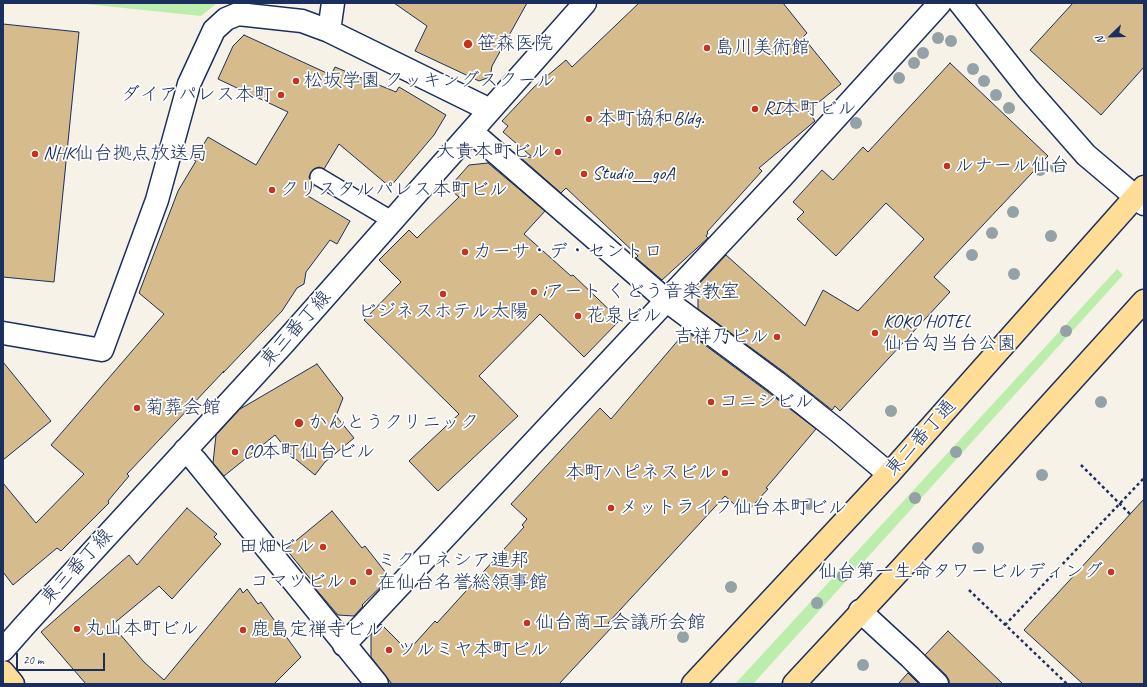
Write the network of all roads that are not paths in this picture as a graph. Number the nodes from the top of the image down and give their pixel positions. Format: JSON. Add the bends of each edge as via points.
{"nodes":[{"id":1,"x":333,"y":3,"type":"edge"},
{"id":2,"x":585,"y":3,"type":"edge"},
{"id":3,"x":940,"y":3,"type":"edge"},
{"id":4,"x":960,"y":3,"type":"edge"},
{"id":5,"x":328,"y":31,"type":"junction"},
{"id":6,"x":490,"y":110,"type":"junction"},
{"id":7,"x":472,"y":132,"type":"junction"},
{"id":8,"x":319,"y":177,"type":"dead end"},
{"id":9,"x":1141,"y":196,"type":"edge"},
{"id":10,"x":392,"y":221,"type":"junction"},
{"id":11,"x":667,"y":301,"type":"junction"},
{"id":12,"x":1144,"y":301,"type":"edge"},
{"id":13,"x":3,"y":333,"type":"edge"},
{"id":14,"x":185,"y":450,"type":"junction"},
{"id":15,"x":889,"y":474,"type":"junction"},
{"id":16,"x":860,"y":612,"type":"junction"},
{"id":17,"x":344,"y":645,"type":"junction"},
{"id":18,"x":3,"y":650,"type":"edge"},
{"id":19,"x":3,"y":672,"type":"edge"},
{"id":20,"x":13,"y":684,"type":"edge"},
{"id":21,"x":377,"y":684,"type":"edge"},
{"id":22,"x":693,"y":684,"type":"edge"},
{"id":23,"x":794,"y":684,"type":"edge"},
{"id":24,"x":937,"y":684,"type":"edge"}],
"edges":[{"from":1,"to":5,"type":"street"},
{"from":2,"to":6,"type":"street","name":"東三番丁線"},
{"from":3,"to":11,"type":"street"},
{"from":4,"to":9,"type":"street","via":[[1028,89],[1086,155]]},
{"from":5,"to":6,"type":"street"},
{"from":5,"to":13,"type":"street","via":[[302,21],[238,14],[226,19],[214,30],[189,84],[157,200],[102,350]]},
{"from":6,"to":7,"type":"street","name":"東三番丁線"},
{"from":7,"to":10,"type":"street","name":"東三番丁線"},
{"from":7,"to":11,"type":"street"},
{"from":8,"to":10,"type":"lane"},
{"from":9,"to":15,"type":"highway","name":"東二番丁通"},
{"from":10,"to":14,"type":"street","name":"東三番丁線"},
{"from":11,"to":15,"type":"street","via":[[776,382]]},
{"from":11,"to":17,"type":"street"},
{"from":12,"to":16,"type":"highway"},
{"from":14,"to":17,"type":"street"},
{"from":14,"to":18,"type":"street","name":"東三番丁線"},
{"from":15,"to":22,"type":"highway","name":"東二番丁通"},
{"from":16,"to":23,"type":"highway"},
{"from":16,"to":24,"type":"street"},
{"from":17,"to":21,"type":"street"},
{"from":19,"to":20,"type":"highway"}]}
